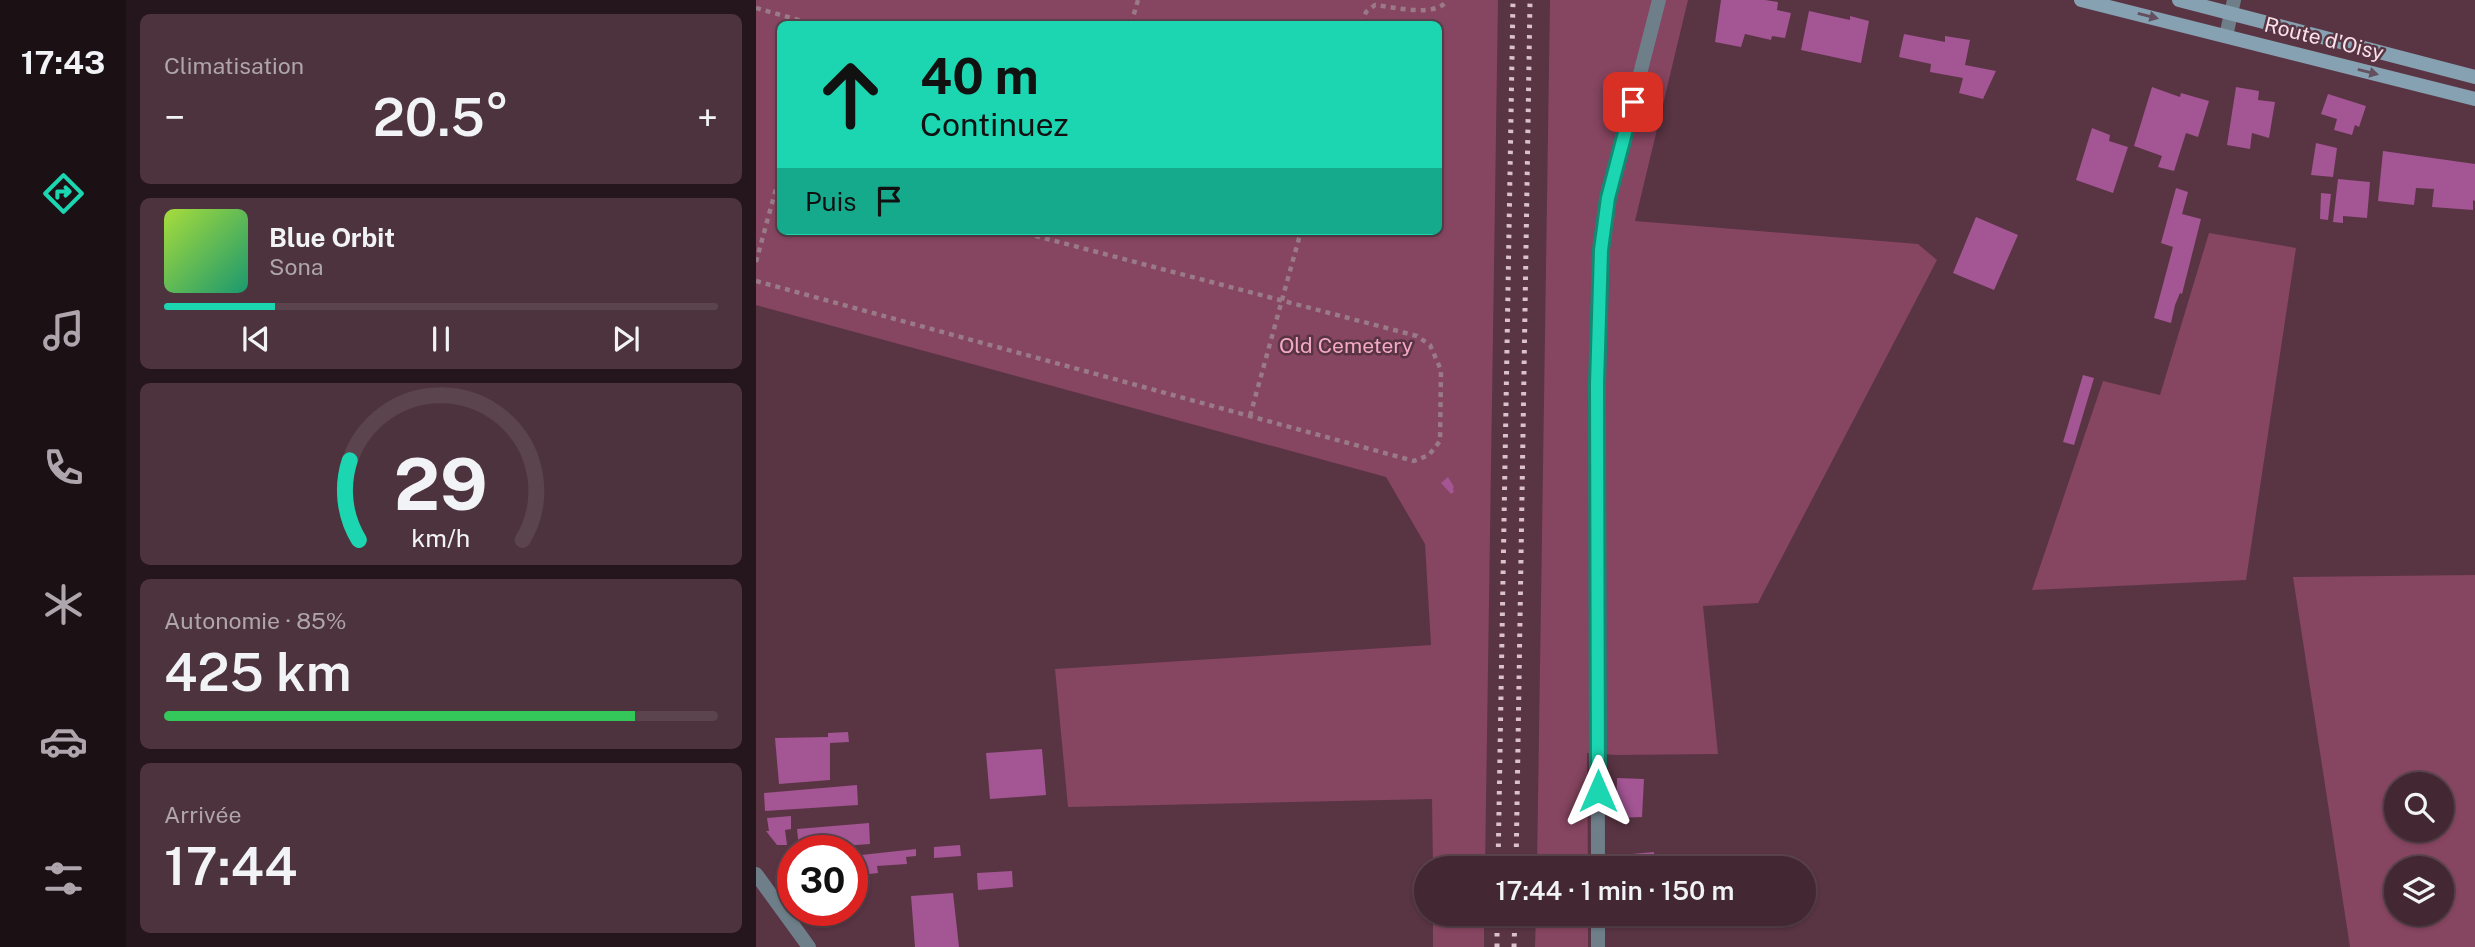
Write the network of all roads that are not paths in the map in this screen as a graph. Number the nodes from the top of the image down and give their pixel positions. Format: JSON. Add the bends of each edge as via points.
{"nodes":[{"id":1,"x":1659,"y":0,"type":"edge"},
{"id":2,"x":2081,"y":0,"type":"edge"},
{"id":3,"x":2179,"y":0,"type":"edge"},
{"id":4,"x":2232,"y":7,"type":"edge"},
{"id":5,"x":2226,"y":36,"type":"junction"},
{"id":6,"x":2475,"y":77,"type":"edge"},
{"id":7,"x":2475,"y":99,"type":"edge"},
{"id":8,"x":1598,"y":856,"type":"edge"},
{"id":9,"x":756,"y":874,"type":"edge"},
{"id":10,"x":1598,"y":926,"type":"edge"},
{"id":11,"x":809,"y":947,"type":"edge"},
{"id":12,"x":1598,"y":947,"type":"edge"}],
"edges":[{"from":1,"to":8,"type":"street","via":[[1608,198],[1601,250]]},
{"from":2,"to":5,"type":"street","name":"Route d'Oisy","one_way":true},
{"from":3,"to":4,"type":"street","name":"Route d'Oisy"},
{"from":4,"to":5,"type":"street"},
{"from":4,"to":6,"type":"street","name":"Route d'Oisy"},
{"from":5,"to":7,"type":"street","name":"Route d'Oisy","one_way":true},
{"from":9,"to":11,"type":"street"},
{"from":10,"to":12,"type":"street"}]}
